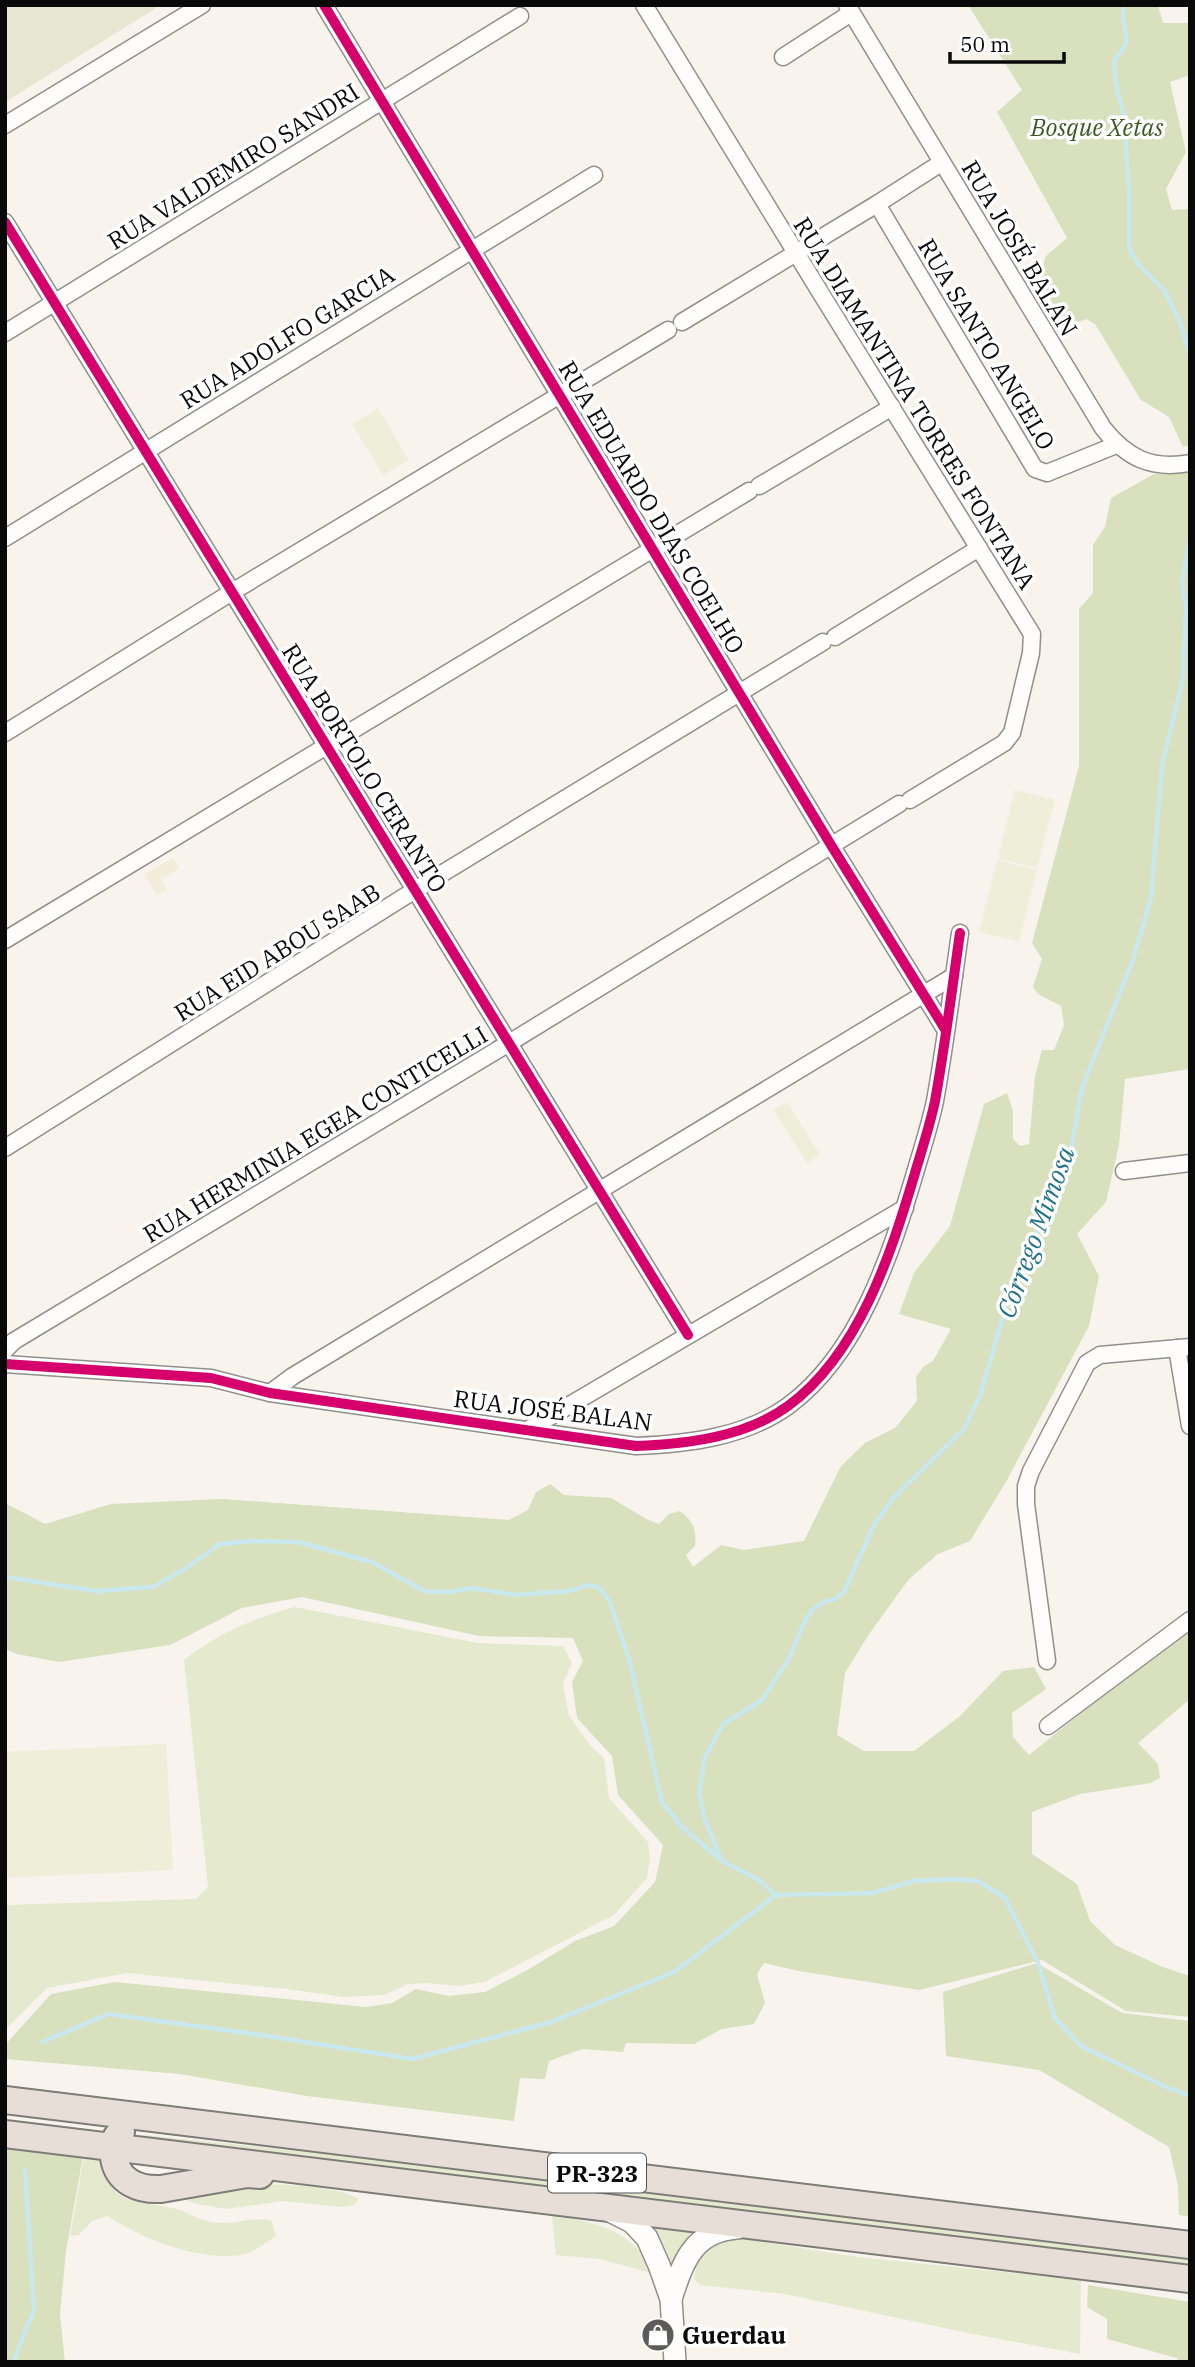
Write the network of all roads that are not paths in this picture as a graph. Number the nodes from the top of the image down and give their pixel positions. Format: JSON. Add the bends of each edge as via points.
{"nodes":[{"id":1,"x":202,"y":5,"type":"edge"},
{"id":2,"x":324,"y":5,"type":"edge"},
{"id":3,"x":644,"y":5,"type":"edge"},
{"id":4,"x":849,"y":9,"type":"edge"},
{"id":5,"x":520,"y":16,"type":"dead end"},
{"id":6,"x":783,"y":57,"type":"dead end"},
{"id":7,"x":382,"y":101,"type":"junction"},
{"id":8,"x":5,"y":125,"type":"edge"},
{"id":9,"x":941,"y":163,"type":"junction"},
{"id":10,"x":594,"y":175,"type":"dead end"},
{"id":11,"x":877,"y":204,"type":"junction"},
{"id":12,"x":5,"y":222,"type":"edge"},
{"id":13,"x":472,"y":250,"type":"junction"},
{"id":14,"x":794,"y":253,"type":"junction"},
{"id":15,"x":55,"y":303,"type":"junction"},
{"id":16,"x":5,"y":333,"type":"edge"},
{"id":17,"x":560,"y":395,"type":"junction"},
{"id":18,"x":892,"y":407,"type":"junction"},
{"id":19,"x":1116,"y":445,"type":"junction"},
{"id":20,"x":146,"y":451,"type":"junction"},
{"id":21,"x":1190,"y":463,"type":"edge"},
{"id":22,"x":5,"y":538,"type":"edge"},
{"id":23,"x":979,"y":548,"type":"junction"},
{"id":24,"x":653,"y":549,"type":"junction"},
{"id":25,"x":232,"y":592,"type":"junction"},
{"id":26,"x":739,"y":692,"type":"junction"},
{"id":27,"x":5,"y":733,"type":"edge"},
{"id":28,"x":326,"y":745,"type":"junction"},
{"id":29,"x":905,"y":802,"type":"joint"},
{"id":30,"x":831,"y":845,"type":"junction"},
{"id":31,"x":415,"y":890,"type":"junction"},
{"id":32,"x":960,"y":933,"type":"dead end"},
{"id":33,"x":5,"y":940,"type":"edge"},
{"id":34,"x":954,"y":975,"type":"junction"},
{"id":35,"x":923,"y":994,"type":"junction"},
{"id":36,"x":945,"y":1029,"type":"junction"},
{"id":37,"x":509,"y":1043,"type":"junction"},
{"id":38,"x":5,"y":1148,"type":"edge"},
{"id":39,"x":1190,"y":1163,"type":"edge"},
{"id":40,"x":1124,"y":1171,"type":"dead end"},
{"id":41,"x":599,"y":1191,"type":"junction"},
{"id":42,"x":905,"y":1208,"type":"junction"},
{"id":43,"x":688,"y":1335,"type":"junction"},
{"id":44,"x":1183,"y":1348,"type":"edge"},
{"id":45,"x":5,"y":1350,"type":"edge"},
{"id":46,"x":5,"y":1364,"type":"edge"},
{"id":47,"x":270,"y":1392,"type":"junction"},
{"id":48,"x":1190,"y":1426,"type":"edge"},
{"id":49,"x":528,"y":1429,"type":"junction"},
{"id":50,"x":1190,"y":1620,"type":"edge"},
{"id":51,"x":1047,"y":1661,"type":"dead end"},
{"id":52,"x":1048,"y":1726,"type":"dead end"},
{"id":53,"x":5,"y":2090,"type":"edge"},
{"id":54,"x":5,"y":2100,"type":"edge"},
{"id":55,"x":84,"y":2109,"type":"junction"},
{"id":56,"x":188,"y":2124,"type":"junction"},
{"id":57,"x":5,"y":2134,"type":"edge"},
{"id":58,"x":113,"y":2146,"type":"junction"},
{"id":59,"x":340,"y":2175,"type":"junction"},
{"id":60,"x":598,"y":2206,"type":"junction"},
{"id":61,"x":760,"y":2226,"type":"junction"},
{"id":62,"x":1190,"y":2245,"type":"edge"},
{"id":63,"x":1190,"y":2279,"type":"edge"},
{"id":64,"x":671,"y":2299,"type":"junction"},
{"id":65,"x":675,"y":2362,"type":"edge"}],
"edges":[{"from":1,"to":8,"type":"street"},
{"from":2,"to":7,"type":"street","name":"RUA EDUARDO DIAS COELHO"},
{"from":3,"to":14,"type":"street","name":"RUA DIAMANTINA TORRES FONTANA"},
{"from":4,"to":6,"type":"street"},
{"from":4,"to":9,"type":"street","name":"RUA JOSÉ BALAN"},
{"from":5,"to":7,"type":"street","name":"RUA VALDEMIRO SANDRI"},
{"from":7,"to":13,"type":"street","name":"RUA EDUARDO DIAS COELHO"},
{"from":7,"to":15,"type":"street","name":"RUA VALDEMIRO SANDRI"},
{"from":9,"to":11,"type":"street"},
{"from":9,"to":19,"type":"street","name":"RUA JOSÉ BALAN"},
{"from":10,"to":13,"type":"street","name":"RUA ADOLFO GARCIA"},
{"from":11,"to":14,"type":"street"},
{"from":11,"to":19,"type":"street","name":"RUA SANTO ANGELO","via":[[1035,469],[1047,473]]},
{"from":12,"to":15,"type":"street","name":"RUA BORTOLO CERANTO"},
{"from":13,"to":17,"type":"street","name":"RUA EDUARDO DIAS COELHO"},
{"from":13,"to":20,"type":"street","name":"RUA ADOLFO GARCIA"},
{"from":14,"to":17,"type":"street"},
{"from":14,"to":18,"type":"street","name":"RUA DIAMANTINA TORRES FONTANA"},
{"from":15,"to":16,"type":"street","name":"RUA VALDEMIRO SANDRI"},
{"from":15,"to":20,"type":"street","name":"RUA BORTOLO CERANTO"},
{"from":17,"to":24,"type":"street","name":"RUA EDUARDO DIAS COELHO"},
{"from":17,"to":25,"type":"street"},
{"from":18,"to":23,"type":"street","name":"RUA DIAMANTINA TORRES FONTANA"},
{"from":18,"to":24,"type":"street"},
{"from":19,"to":21,"type":"street","name":"RUA JOSÉ BALAN","via":[[1149,463]]},
{"from":20,"to":22,"type":"street","name":"RUA ADOLFO GARCIA"},
{"from":20,"to":25,"type":"street","name":"RUA BORTOLO CERANTO"},
{"from":23,"to":26,"type":"street","name":"RUA EID ABOU SAAB"},
{"from":23,"to":29,"type":"street","name":"RUA DIAMANTINA TORRES FONTANA","via":[[1032,634],[1012,733],[1004,743]]},
{"from":24,"to":26,"type":"street","name":"RUA EDUARDO DIAS COELHO"},
{"from":24,"to":28,"type":"street"},
{"from":25,"to":27,"type":"street"},
{"from":25,"to":28,"type":"street","name":"RUA BORTOLO CERANTO"},
{"from":26,"to":30,"type":"street","name":"RUA EDUARDO DIAS COELHO"},
{"from":26,"to":31,"type":"street","name":"RUA EID ABOU SAAB"},
{"from":28,"to":31,"type":"street","name":"RUA BORTOLO CERANTO"},
{"from":28,"to":33,"type":"street"},
{"from":29,"to":30,"type":"street","name":"RUA HERMINIA EGEA CONTICELLI"},
{"from":30,"to":35,"type":"street","name":"RUA EDUARDO DIAS COELHO"},
{"from":30,"to":37,"type":"street","name":"RUA HERMINIA EGEA CONTICELLI"},
{"from":31,"to":37,"type":"street","name":"RUA BORTOLO CERANTO"},
{"from":31,"to":38,"type":"street","name":"RUA EID ABOU SAAB"},
{"from":32,"to":34,"type":"street","name":"RUA JOSÉ BALAN"},
{"from":34,"to":35,"type":"street"},
{"from":34,"to":36,"type":"street","name":"RUA JOSÉ BALAN"},
{"from":35,"to":36,"type":"street","name":"RUA EDUARDO DIAS COELHO"},
{"from":35,"to":41,"type":"street"},
{"from":36,"to":42,"type":"street","name":"RUA JOSÉ BALAN","via":[[934,1102]]},
{"from":37,"to":41,"type":"street","name":"RUA BORTOLO CERANTO"},
{"from":37,"to":45,"type":"street","name":"RUA HERMINIA EGEA CONTICELLI"},
{"from":39,"to":40,"type":"street"},
{"from":41,"to":43,"type":"street","name":"RUA BORTOLO CERANTO"},
{"from":41,"to":47,"type":"street"},
{"from":42,"to":43,"type":"street"},
{"from":42,"to":49,"type":"street","name":"RUA JOSÉ BALAN","via":[[869,1300],[845,1343],[824,1373],[785,1408],[713,1438],[669,1445],[636,1446]]},
{"from":43,"to":49,"type":"street"},
{"from":44,"to":48,"type":"street"},
{"from":44,"to":51,"type":"street","via":[[1100,1354],[1087,1363],[1031,1471],[1026,1504]]},
{"from":46,"to":47,"type":"street","name":"RUA JOSÉ BALAN","via":[[211,1378]]},
{"from":47,"to":49,"type":"street","name":"RUA JOSÉ BALAN"},
{"from":50,"to":52,"type":"street"},
{"from":53,"to":55,"type":"street","via":[[75,2102]]},
{"from":54,"to":55,"type":"highway","number":"PR-323"},
{"from":55,"to":56,"type":"highway","number":"PR-323"},
{"from":56,"to":58,"type":"highway","via":[[134,2127],[117,2135]]},
{"from":56,"to":62,"type":"highway","number":"PR-323"},
{"from":57,"to":58,"type":"highway","number":"PR-323"},
{"from":58,"to":59,"type":"highway","number":"PR-323"},
{"from":58,"to":59,"type":"highway","via":[[120,2175],[148,2190],[247,2174],[326,2180]]},
{"from":59,"to":60,"type":"highway","number":"PR-323"},
{"from":60,"to":61,"type":"highway","number":"PR-323"},
{"from":60,"to":64,"type":"street","via":[[632,2222],[647,2238]]},
{"from":61,"to":63,"type":"highway","number":"PR-323"},
{"from":61,"to":64,"type":"street","via":[[726,2228],[703,2238],[682,2267]]},
{"from":64,"to":65,"type":"street"}]}
